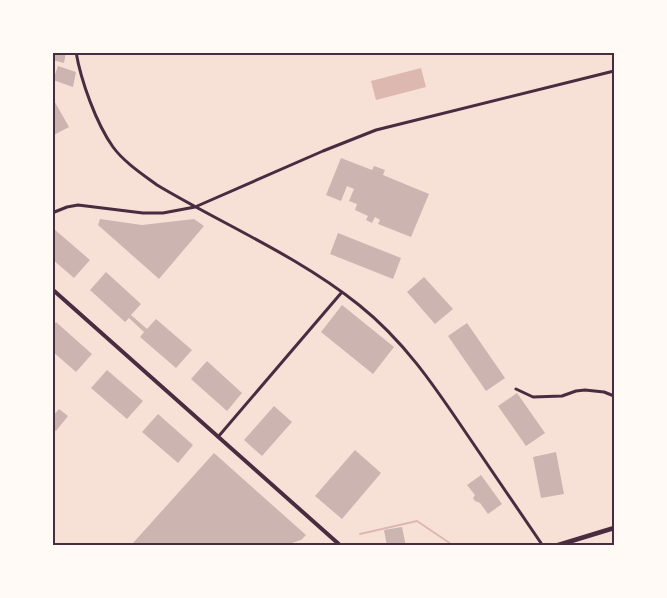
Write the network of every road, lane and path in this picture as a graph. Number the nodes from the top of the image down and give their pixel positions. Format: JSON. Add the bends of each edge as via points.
{"nodes":[{"id":1,"x":76,"y":52,"type":"edge"},
{"id":2,"x":614,"y":71,"type":"edge"},
{"id":3,"x":195,"y":207,"type":"junction"},
{"id":4,"x":52,"y":212,"type":"edge"},
{"id":5,"x":52,"y":289,"type":"edge"},
{"id":6,"x":342,"y":292,"type":"junction"},
{"id":7,"x":516,"y":389,"type":"dead end"},
{"id":8,"x":614,"y":396,"type":"edge"},
{"id":9,"x":218,"y":437,"type":"junction"},
{"id":10,"x":614,"y":528,"type":"edge"},
{"id":11,"x":341,"y":546,"type":"edge"},
{"id":12,"x":543,"y":546,"type":"edge"},
{"id":13,"x":555,"y":546,"type":"edge"}],
"edges":[{"from":1,"to":3,"type":"street","via":[[92,105],[113,146],[145,176]]},
{"from":2,"to":3,"type":"street","via":[[376,130]]},
{"from":3,"to":4,"type":"street","via":[[143,213],[78,205]]},
{"from":3,"to":6,"type":"street"},
{"from":5,"to":9,"type":"street"},
{"from":6,"to":9,"type":"street"},
{"from":6,"to":12,"type":"street","via":[[386,328],[415,360]]},
{"from":7,"to":8,"type":"street","via":[[533,397],[562,396],[585,390]]},
{"from":9,"to":11,"type":"street"},
{"from":10,"to":13,"type":"main road"}]}
